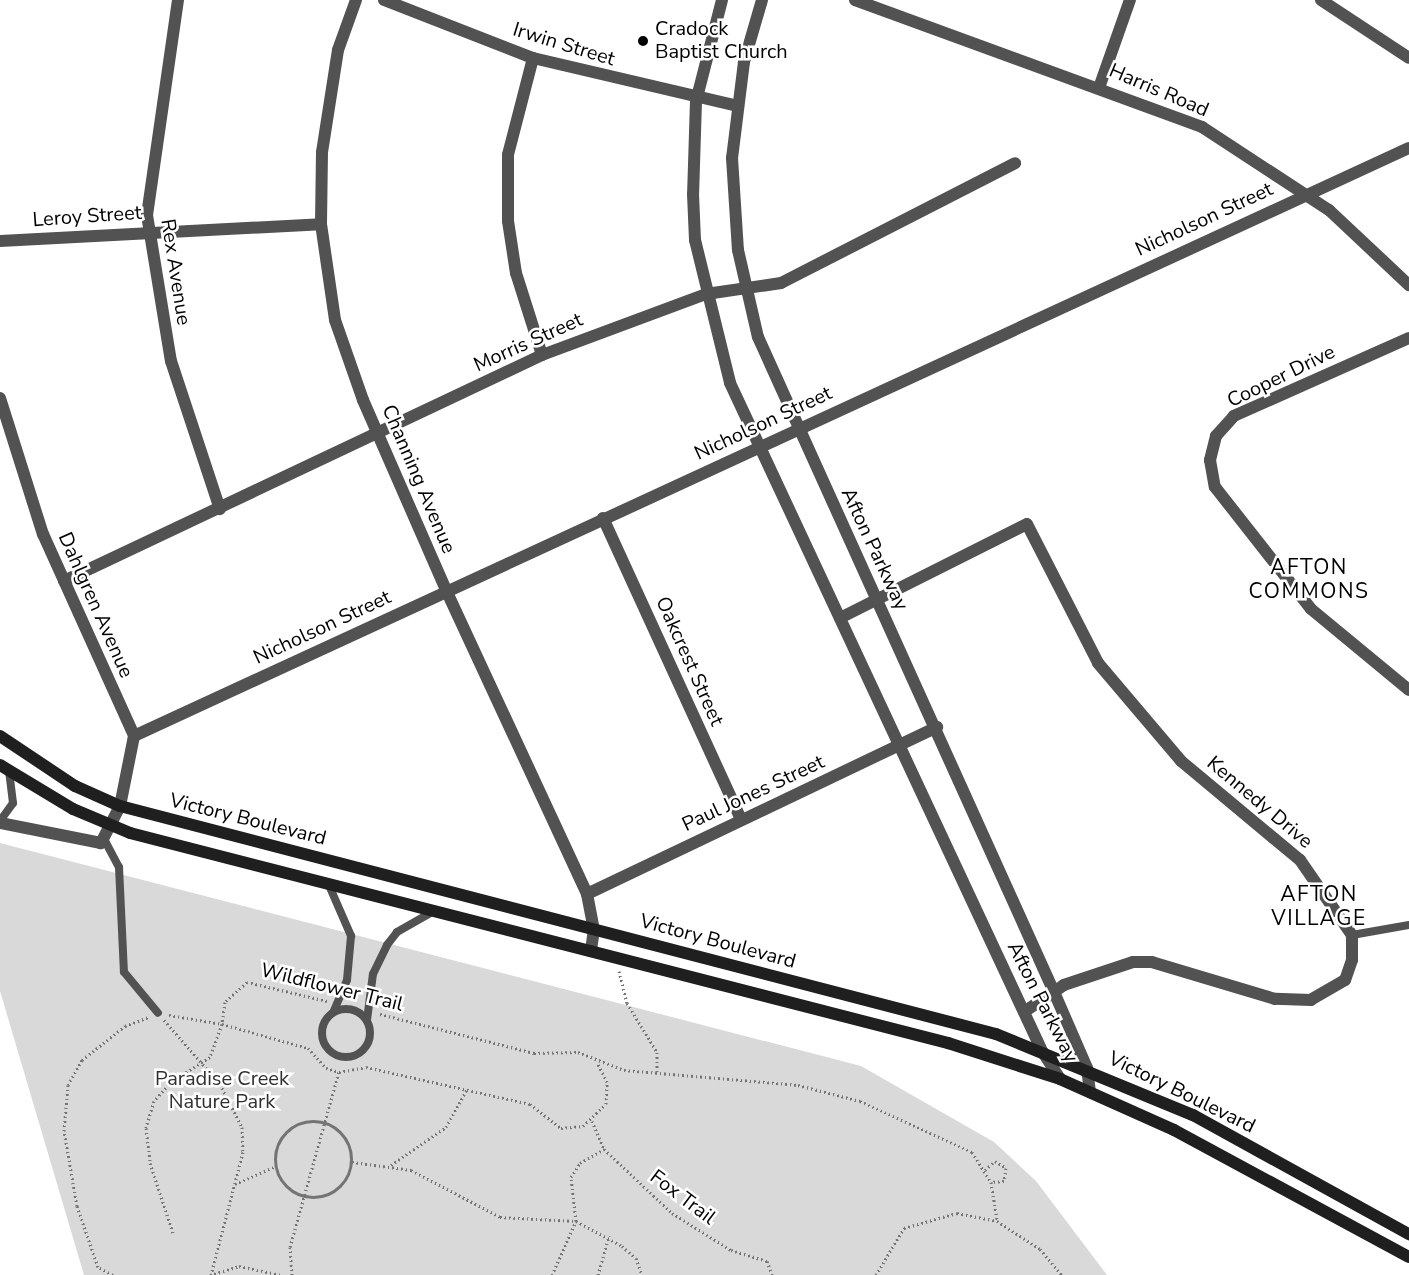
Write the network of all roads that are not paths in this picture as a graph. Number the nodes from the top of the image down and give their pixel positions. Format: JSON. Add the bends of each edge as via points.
{"nodes":[{"id":1,"x":178,"y":0,"type":"edge"},
{"id":2,"x":356,"y":0,"type":"edge"},
{"id":3,"x":384,"y":0,"type":"edge"},
{"id":4,"x":722,"y":0,"type":"edge"},
{"id":5,"x":762,"y":0,"type":"edge"},
{"id":6,"x":855,"y":0,"type":"edge"},
{"id":7,"x":1130,"y":0,"type":"edge"},
{"id":8,"x":1321,"y":0,"type":"edge"},
{"id":9,"x":533,"y":58,"type":"junction"},
{"id":10,"x":1409,"y":58,"type":"edge"},
{"id":11,"x":1100,"y":85,"type":"junction"},
{"id":12,"x":696,"y":101,"type":"junction"},
{"id":13,"x":737,"y":106,"type":"junction"},
{"id":14,"x":1409,"y":148,"type":"edge"},
{"id":15,"x":1015,"y":163,"type":"dead end"},
{"id":16,"x":1305,"y":194,"type":"junction"},
{"id":17,"x":321,"y":224,"type":"junction"},
{"id":18,"x":151,"y":232,"type":"junction"},
{"id":19,"x":0,"y":241,"type":"edge"},
{"id":20,"x":1409,"y":285,"type":"edge"},
{"id":21,"x":745,"y":289,"type":"junction"},
{"id":22,"x":706,"y":294,"type":"junction"},
{"id":23,"x":1409,"y":338,"type":"edge"},
{"id":24,"x":542,"y":355,"type":"junction"},
{"id":25,"x":0,"y":398,"type":"edge"},
{"id":26,"x":797,"y":429,"type":"junction"},
{"id":27,"x":378,"y":433,"type":"junction"},
{"id":28,"x":758,"y":447,"type":"junction"},
{"id":29,"x":220,"y":508,"type":"junction"},
{"id":30,"x":603,"y":518,"type":"junction"},
{"id":31,"x":64,"y":581,"type":"junction"},
{"id":32,"x":446,"y":590,"type":"junction"},
{"id":33,"x":877,"y":599,"type":"junction"},
{"id":34,"x":840,"y":618,"type":"junction"},
{"id":35,"x":1409,"y":690,"type":"edge"},
{"id":36,"x":937,"y":727,"type":"junction"},
{"id":37,"x":0,"y":736,"type":"edge"},
{"id":38,"x":134,"y":736,"type":"junction"},
{"id":39,"x":899,"y":745,"type":"junction"},
{"id":40,"x":5,"y":769,"type":"edge"},
{"id":41,"x":120,"y":806,"type":"junction"},
{"id":42,"x":741,"y":820,"type":"junction"},
{"id":43,"x":0,"y":822,"type":"edge"},
{"id":44,"x":113,"y":826,"type":"junction"},
{"id":45,"x":104,"y":838,"type":"junction"},
{"id":46,"x":328,"y":884,"type":"junction"},
{"id":47,"x":586,"y":894,"type":"junction"},
{"id":48,"x":434,"y":911,"type":"junction"},
{"id":49,"x":1409,"y":925,"type":"edge"},
{"id":50,"x":594,"y":929,"type":"junction"},
{"id":51,"x":1352,"y":935,"type":"junction"},
{"id":52,"x":591,"y":951,"type":"junction"},
{"id":53,"x":1054,"y":992,"type":"junction"},
{"id":54,"x":337,"y":1008,"type":"junction"},
{"id":55,"x":1024,"y":1012,"type":"junction"},
{"id":56,"x":158,"y":1013,"type":"road end"},
{"id":57,"x":367,"y":1021,"type":"junction"},
{"id":58,"x":1042,"y":1051,"type":"junction"},
{"id":59,"x":1087,"y":1068,"type":"junction"},
{"id":60,"x":1060,"y":1079,"type":"junction"},
{"id":61,"x":1090,"y":1092,"type":"junction"},
{"id":62,"x":1409,"y":1234,"type":"edge"},
{"id":63,"x":1409,"y":1257,"type":"edge"}],
"edges":[{"from":1,"to":18,"type":"street","name":"Rex Avenue","via":[[147,214]]},
{"from":2,"to":17,"type":"street","name":"Channing Avenue","via":[[328,99]]},
{"from":3,"to":9,"type":"street","name":"Irwin Street"},
{"from":4,"to":12,"type":"street","name":"Afton Parkway"},
{"from":5,"to":13,"type":"street","name":"Afton Parkway"},
{"from":6,"to":11,"type":"street","name":"Harris Road"},
{"from":7,"to":11,"type":"street"},
{"from":8,"to":10,"type":"street"},
{"from":9,"to":12,"type":"street","name":"Irwin Street"},
{"from":9,"to":24,"type":"street","via":[[508,155],[508,222],[516,273]]},
{"from":11,"to":16,"type":"street","name":"Harris Road","via":[[1202,127]]},
{"from":12,"to":13,"type":"street","name":"Irwin Street"},
{"from":12,"to":22,"type":"street","name":"Afton Parkway","via":[[693,194]]},
{"from":13,"to":21,"type":"street","name":"Afton Parkway","via":[[734,211]]},
{"from":14,"to":16,"type":"street","name":"Nicholson Street"},
{"from":15,"to":21,"type":"street","name":"Morris Street","via":[[781,283]]},
{"from":16,"to":20,"type":"street","name":"Harris Road","via":[[1363,237]]},
{"from":16,"to":26,"type":"street","name":"Nicholson Street"},
{"from":17,"to":18,"type":"street","name":"Leroy Street"},
{"from":17,"to":27,"type":"street","name":"Channing Avenue","via":[[335,320]]},
{"from":18,"to":19,"type":"street","name":"Leroy Street"},
{"from":18,"to":29,"type":"street","name":"Rex Avenue","via":[[171,361]]},
{"from":21,"to":22,"type":"street","name":"Morris Street"},
{"from":21,"to":26,"type":"street","name":"Afton Parkway","via":[[758,337]]},
{"from":22,"to":24,"type":"street","name":"Morris Street"},
{"from":22,"to":28,"type":"street","name":"Afton Parkway","via":[[730,383]]},
{"from":23,"to":35,"type":"street","name":"Cooper Drive","via":[[1234,416],[1216,436],[1210,460],[1215,487],[1311,609]]},
{"from":24,"to":27,"type":"street","name":"Morris Street"},
{"from":25,"to":31,"type":"street","name":"Dahlgren Avenue","via":[[27,492]]},
{"from":26,"to":28,"type":"street","name":"Nicholson Street"},
{"from":26,"to":33,"type":"street","name":"Afton Parkway"},
{"from":27,"to":29,"type":"street","name":"Morris Street"},
{"from":27,"to":32,"type":"street","name":"Channing Avenue"},
{"from":28,"to":30,"type":"street","name":"Nicholson Street"},
{"from":28,"to":34,"type":"street","name":"Afton Parkway"},
{"from":29,"to":31,"type":"street","name":"Morris Street"},
{"from":30,"to":32,"type":"street","name":"Nicholson Street"},
{"from":30,"to":42,"type":"street","name":"Oakcrest Street"},
{"from":31,"to":38,"type":"street","name":"Dahlgren Avenue"},
{"from":32,"to":38,"type":"street","name":"Nicholson Street"},
{"from":32,"to":47,"type":"street","name":"Channing Avenue"},
{"from":33,"to":34,"type":"street"},
{"from":33,"to":36,"type":"street","name":"Afton Parkway"},
{"from":33,"to":51,"type":"street","name":"Kennedy Drive","via":[[1027,524],[1098,663],[1180,761],[1300,860]]},
{"from":34,"to":39,"type":"street","name":"Afton Parkway"},
{"from":36,"to":39,"type":"street","name":"Paul Jones Street"},
{"from":36,"to":53,"type":"street","name":"Afton Parkway"},
{"from":37,"to":41,"type":"main road","name":"Victory Boulevard","via":[[75,786]]},
{"from":38,"to":41,"type":"street"},
{"from":39,"to":42,"type":"street","name":"Paul Jones Street"},
{"from":39,"to":55,"type":"street","name":"Afton Parkway"},
{"from":40,"to":43,"type":"lane","via":[[13,803]]},
{"from":40,"to":44,"type":"main road","name":"Victory Boulevard"},
{"from":41,"to":44,"type":"street"},
{"from":41,"to":50,"type":"main road","name":"Victory Boulevard"},
{"from":42,"to":47,"type":"street","name":"Paul Jones Street"},
{"from":43,"to":45,"type":"street","via":[[89,844]]},
{"from":44,"to":45,"type":"street"},
{"from":44,"to":46,"type":"main road","name":"Victory Boulevard"},
{"from":45,"to":56,"type":"lane","via":[[119,867],[124,972]]},
{"from":46,"to":48,"type":"main road","name":"Victory Boulevard"},
{"from":46,"to":54,"type":"lane","via":[[351,936],[351,960]]},
{"from":47,"to":50,"type":"street","name":"Channing Avenue"},
{"from":48,"to":52,"type":"main road","name":"Victory Boulevard"},
{"from":48,"to":57,"type":"lane","via":[[397,932],[387,945],[373,974]]},
{"from":49,"to":51,"type":"lane"},
{"from":50,"to":52,"type":"street","name":"Channing Avenue"},
{"from":50,"to":58,"type":"main road","name":"Victory Boulevard","via":[[942,1018]]},
{"from":51,"to":53,"type":"street","via":[[1352,960],[1345,980],[1311,1000],[1275,999],[1152,962],[1117,964]]},
{"from":52,"to":60,"type":"main road","name":"Victory Boulevard","via":[[948,1043]]},
{"from":53,"to":55,"type":"street"},
{"from":53,"to":59,"type":"street","name":"Afton Parkway"},
{"from":54,"to":57,"type":"lane","via":[[353,1009]]},
{"from":54,"to":57,"type":"lane","via":[[322,1035],[339,1056],[365,1048]]},
{"from":55,"to":58,"type":"street","name":"Afton Parkway"},
{"from":58,"to":59,"type":"main road","name":"Victory Boulevard"},
{"from":58,"to":60,"type":"street","name":"Afton Parkway"},
{"from":59,"to":61,"type":"street","name":"Afton Parkway"},
{"from":59,"to":62,"type":"main road","name":"Victory Boulevard","via":[[1193,1115]]},
{"from":60,"to":61,"type":"main road","name":"Victory Boulevard"},
{"from":61,"to":63,"type":"main road","name":"Victory Boulevard","via":[[1174,1130]]}]}
